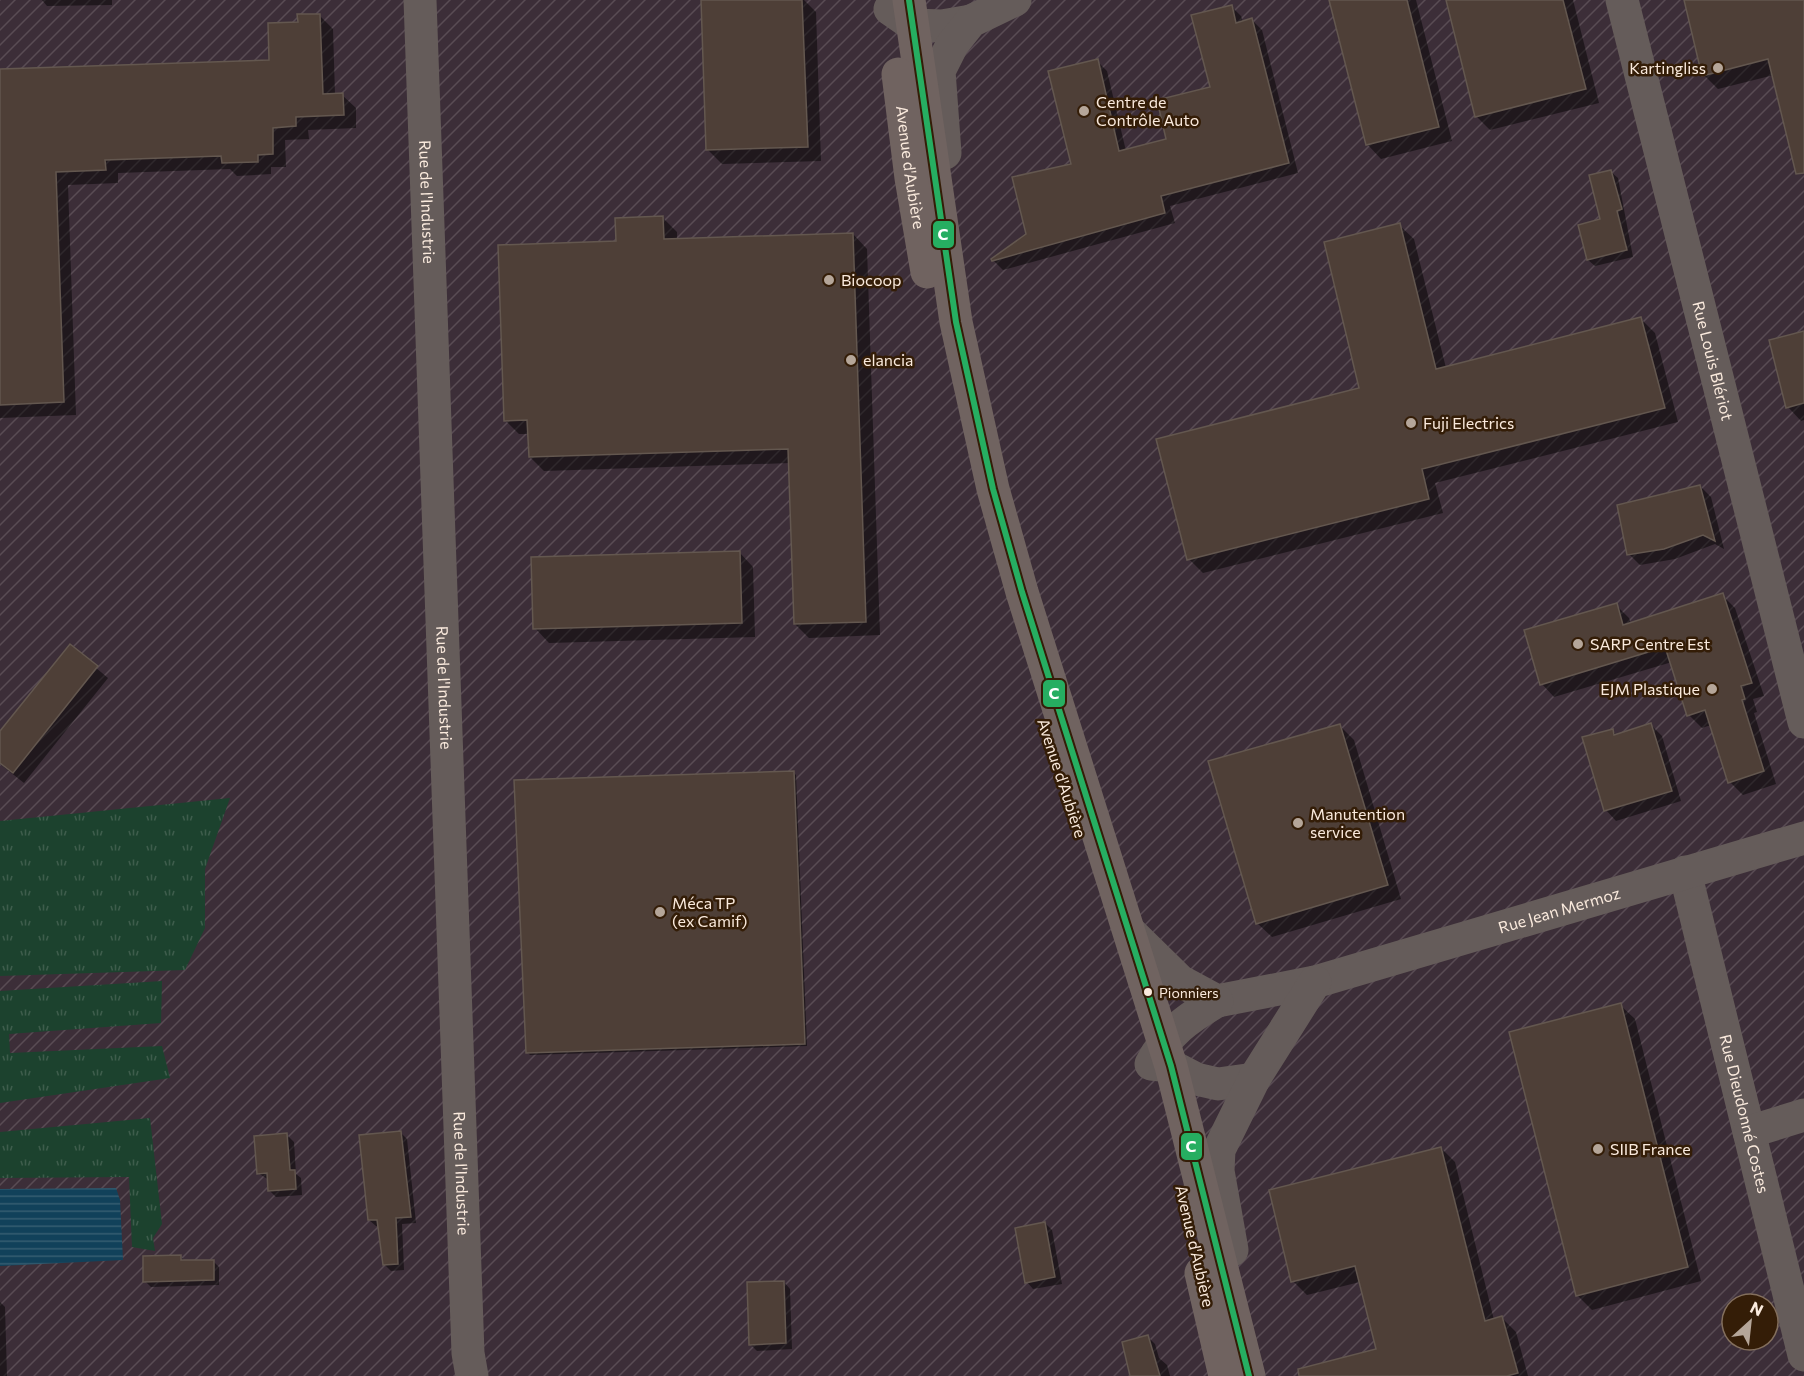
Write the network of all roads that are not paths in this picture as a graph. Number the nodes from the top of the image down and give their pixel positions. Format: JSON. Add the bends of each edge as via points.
{"nodes":[{"id":1,"x":420,"y":0,"type":"edge"},
{"id":2,"x":1014,"y":0,"type":"edge"},
{"id":3,"x":1622,"y":0,"type":"edge"},
{"id":4,"x":902,"y":7,"type":"edge"},
{"id":5,"x":972,"y":21,"type":"junction"},
{"id":6,"x":956,"y":322,"type":"junction"},
{"id":7,"x":1804,"y":722,"type":"edge"},
{"id":8,"x":1804,"y":838,"type":"edge"},
{"id":9,"x":1685,"y":872,"type":"junction"},
{"id":10,"x":1131,"y":933,"type":"junction"},
{"id":11,"x":1315,"y":982,"type":"junction"},
{"id":12,"x":1217,"y":1000,"type":"junction"},
{"id":13,"x":1162,"y":1057,"type":"junction"},
{"id":14,"x":1254,"y":1079,"type":"junction"},
{"id":15,"x":1804,"y":1115,"type":"edge"},
{"id":16,"x":1749,"y":1132,"type":"junction"},
{"id":17,"x":1804,"y":1355,"type":"edge"},
{"id":18,"x":1241,"y":1375,"type":"edge"},
{"id":19,"x":472,"y":1376,"type":"edge"}],
"edges":[{"from":1,"to":19,"type":"street","name":"Rue de l'Industrie","via":[[465,1272]]},
{"from":2,"to":5,"type":"street","name":"Avenue d'Aubière"},
{"from":3,"to":7,"type":"street","name":"Rue Louis Blériot"},
{"from":4,"to":5,"type":"street","via":[[942,26]]},
{"from":4,"to":6,"type":"main road","name":"Avenue d'Aubière"},
{"from":4,"to":13,"type":"main road","name":"Avenue d'Aubière","via":[[911,178],[930,290],[976,507]]},
{"from":5,"to":6,"type":"street","name":"Avenue d'Aubière","via":[[952,45],[939,70]]},
{"from":6,"to":10,"type":"main road","name":"Avenue d'Aubière","via":[[993,489],[1022,592]]},
{"from":8,"to":9,"type":"street","name":"Rue Jean Mermoz"},
{"from":9,"to":11,"type":"street","name":"Rue Jean Mermoz"},
{"from":9,"to":16,"type":"street","name":"Rue Dieudonné Costes"},
{"from":10,"to":12,"type":"street","via":[[1180,981]]},
{"from":10,"to":13,"type":"main road","name":"Avenue d'Aubière"},
{"from":11,"to":12,"type":"street","name":"Rue Jean Mermoz"},
{"from":11,"to":14,"type":"street"},
{"from":12,"to":13,"type":"street","name":"Rue Jean Mermoz","via":[[1186,1020]]},
{"from":13,"to":14,"type":"street","via":[[1196,1079],[1218,1084]]},
{"from":13,"to":18,"type":"main road","name":"Avenue d'Aubière"},
{"from":14,"to":18,"type":"street","via":[[1219,1150],[1218,1171],[1251,1335]]},
{"from":15,"to":16,"type":"street"},
{"from":16,"to":17,"type":"street","name":"Rue Dieudonné Costes"}]}
